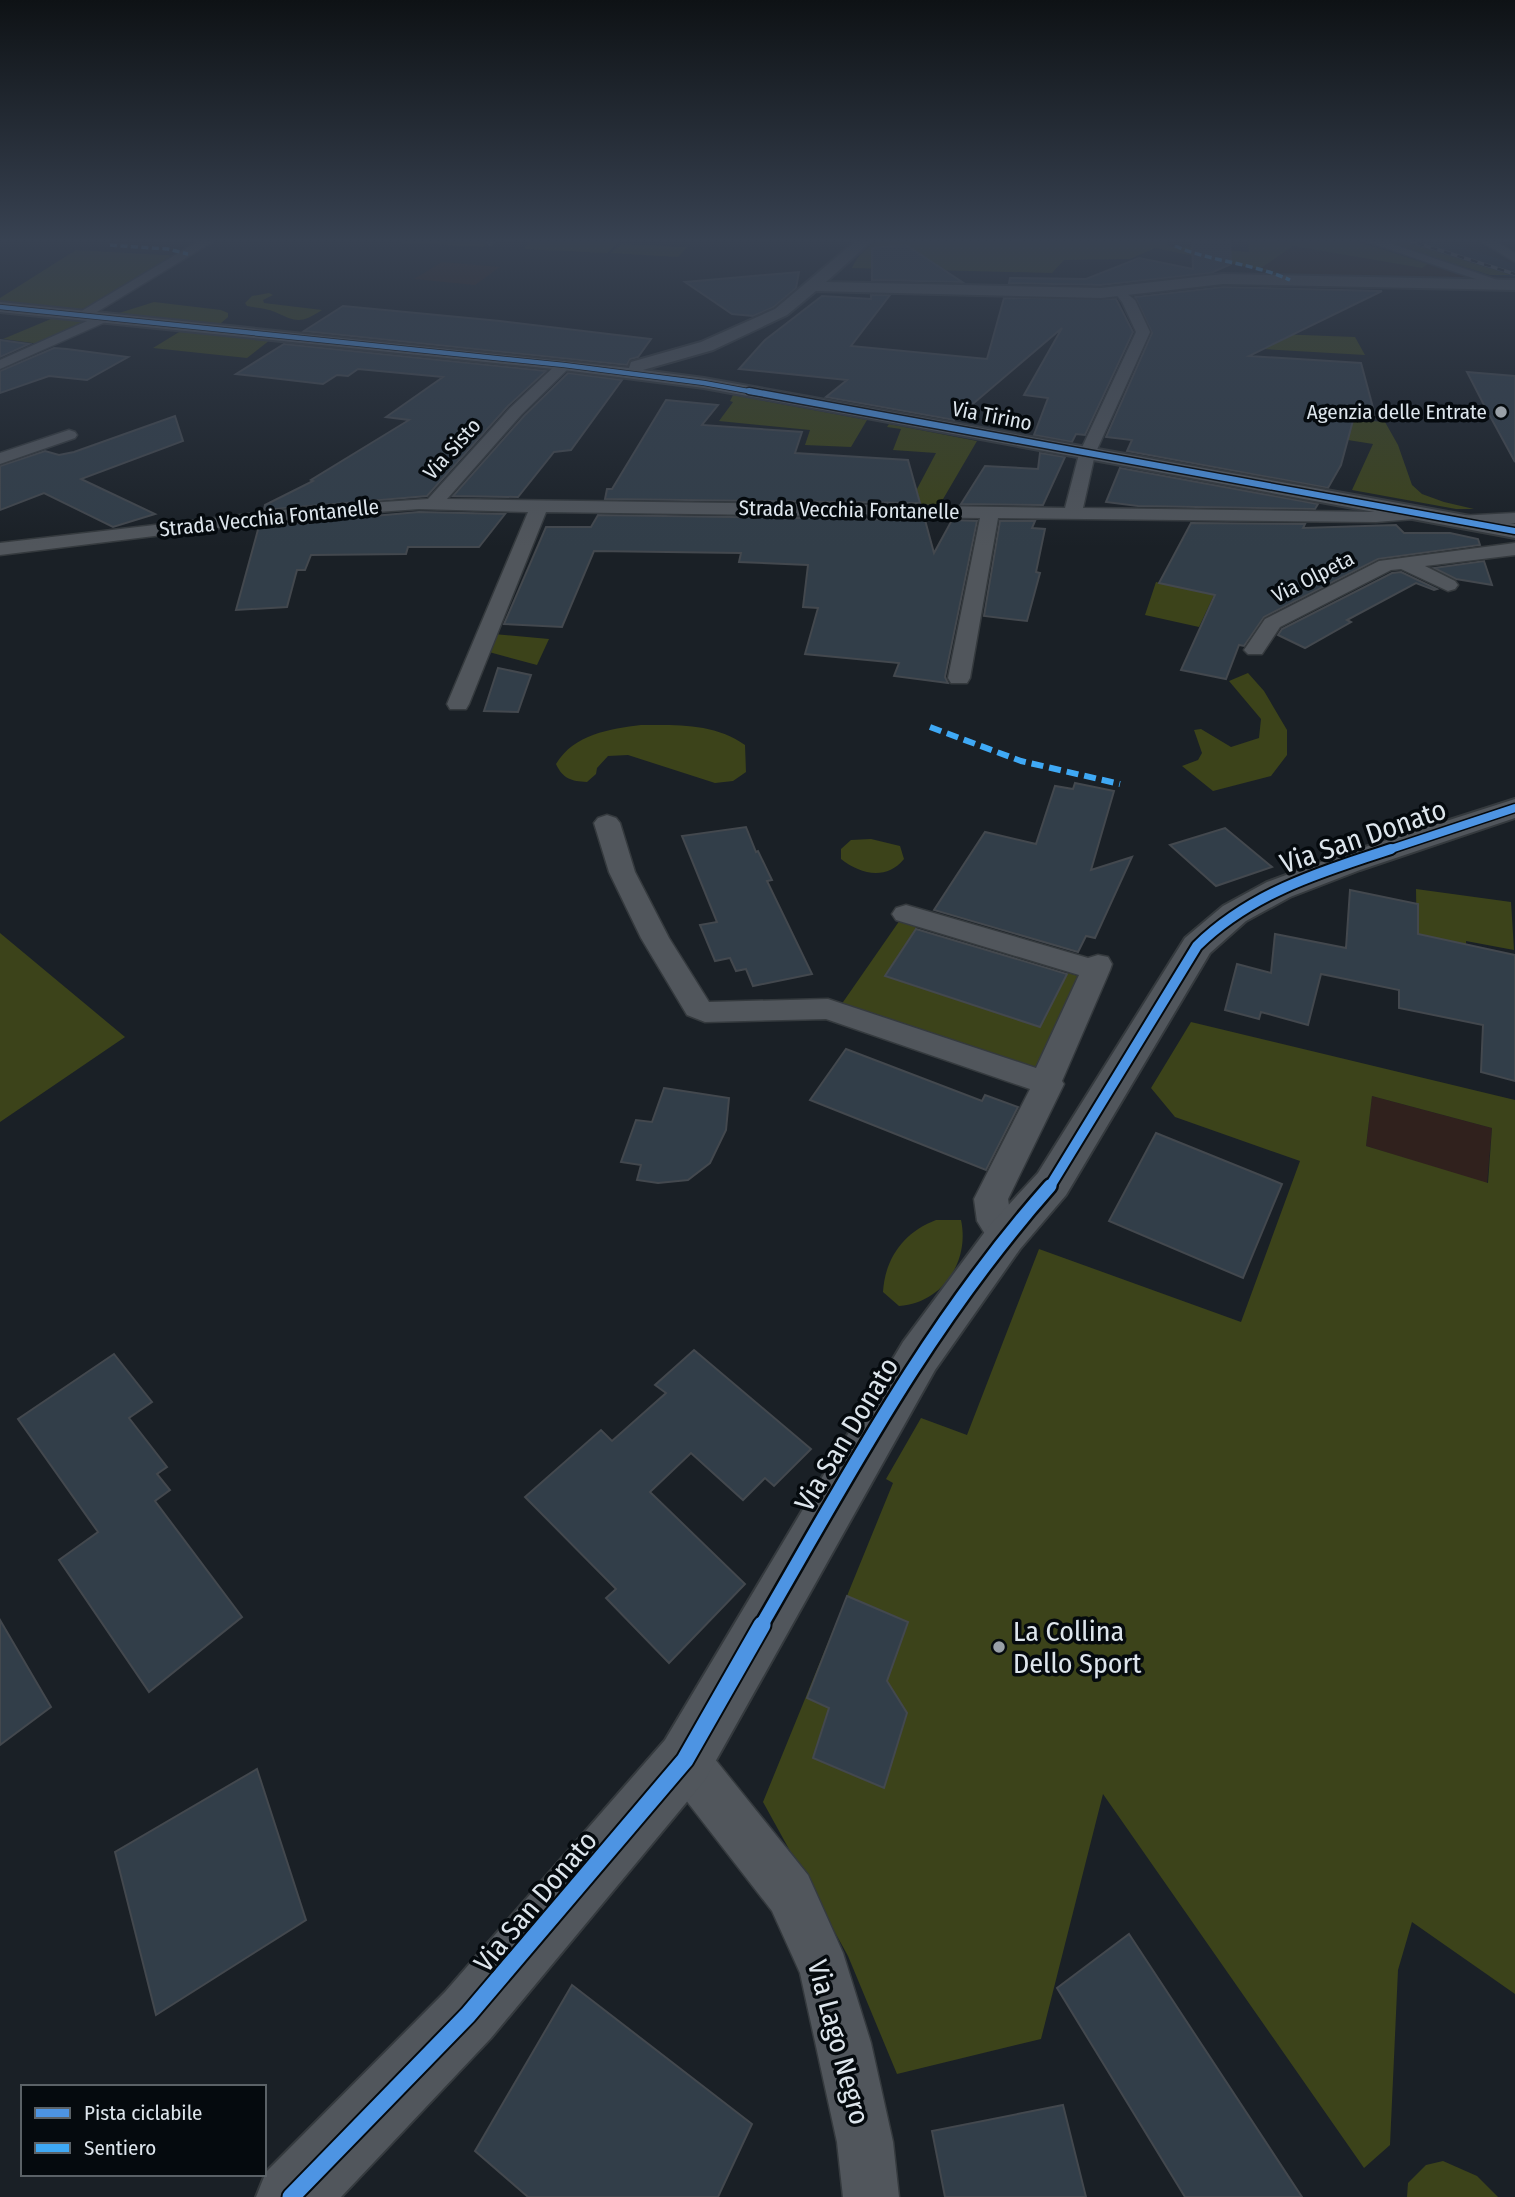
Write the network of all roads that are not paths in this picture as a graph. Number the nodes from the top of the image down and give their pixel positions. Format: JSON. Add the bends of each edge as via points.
{"nodes":[{"id":1,"x":51,"y":342,"type":"edge"},
{"id":2,"x":340,"y":342,"type":"edge"},
{"id":3,"x":724,"y":342,"type":"edge"},
{"id":4,"x":1139,"y":342,"type":"edge"},
{"id":5,"x":702,"y":353,"type":"junction"},
{"id":6,"x":668,"y":359,"type":"junction"},
{"id":7,"x":0,"y":365,"type":"edge"},
{"id":8,"x":564,"y":365,"type":"junction"},
{"id":9,"x":605,"y":370,"type":"junction"},
{"id":10,"x":657,"y":376,"type":"junction"},
{"id":11,"x":704,"y":383,"type":"junction"},
{"id":12,"x":69,"y":435,"type":"dead end"},
{"id":13,"x":1087,"y":454,"type":"junction"},
{"id":14,"x":0,"y":458,"type":"edge"},
{"id":15,"x":433,"y":504,"type":"junction"},
{"id":16,"x":539,"y":508,"type":"junction"},
{"id":17,"x":990,"y":512,"type":"junction"},
{"id":18,"x":1073,"y":513,"type":"junction"},
{"id":19,"x":1421,"y":514,"type":"junction"},
{"id":20,"x":1515,"y":519,"type":"edge"},
{"id":21,"x":1457,"y":521,"type":"junction"},
{"id":22,"x":1515,"y":531,"type":"edge"},
{"id":23,"x":0,"y":549,"type":"edge"},
{"id":24,"x":1515,"y":549,"type":"edge"},
{"id":25,"x":1404,"y":563,"type":"junction"},
{"id":26,"x":1448,"y":585,"type":"dead end"},
{"id":27,"x":1255,"y":650,"type":"dead end"},
{"id":28,"x":959,"y":678,"type":"dead end"},
{"id":29,"x":458,"y":704,"type":"dead end"},
{"id":30,"x":1515,"y":808,"type":"edge"},
{"id":31,"x":607,"y":823,"type":"dead end"},
{"id":32,"x":906,"y":914,"type":"dead end"},
{"id":33,"x":1045,"y":1083,"type":"junction"},
{"id":34,"x":1005,"y":1237,"type":"junction"},
{"id":35,"x":685,"y":1760,"type":"junction"},
{"id":36,"x":291,"y":2197,"type":"edge"},
{"id":37,"x":871,"y":2197,"type":"edge"}],
"edges":[{"from":1,"to":7,"type":"street"},
{"from":2,"to":8,"type":"street","name":"Via Tirino"},
{"from":3,"to":5,"type":"street"},
{"from":4,"to":13,"type":"street"},
{"from":5,"to":6,"type":"street"},
{"from":5,"to":10,"type":"street"},
{"from":5,"to":11,"type":"street","via":[[694,371]]},
{"from":6,"to":9,"type":"street"},
{"from":6,"to":10,"type":"street"},
{"from":8,"to":9,"type":"street","name":"Via Tirino"},
{"from":8,"to":15,"type":"street","name":"Via Sisto"},
{"from":9,"to":10,"type":"street","name":"Via Tirino"},
{"from":10,"to":11,"type":"street","name":"Via Tirino"},
{"from":11,"to":13,"type":"street","name":"Via Tirino"},
{"from":12,"to":14,"type":"street"},
{"from":13,"to":18,"type":"street"},
{"from":13,"to":19,"type":"street","name":"Via Tirino"},
{"from":15,"to":16,"type":"street","name":"Strada Vecchia Fontanelle"},
{"from":15,"to":23,"type":"street","name":"Strada Vecchia Fontanelle","via":[[309,512]]},
{"from":16,"to":17,"type":"street","name":"Strada Vecchia Fontanelle"},
{"from":16,"to":29,"type":"street"},
{"from":17,"to":18,"type":"street","name":"Strada Vecchia Fontanelle"},
{"from":17,"to":28,"type":"street","name":"Strada Vecchia Fontanelle"},
{"from":18,"to":19,"type":"street","name":"Strada Vecchia Fontanelle"},
{"from":19,"to":21,"type":"street","name":"Via Tirino"},
{"from":20,"to":21,"type":"street"},
{"from":21,"to":22,"type":"street","name":"Via Tirino"},
{"from":24,"to":25,"type":"street","name":"Via Olpeta"},
{"from":25,"to":26,"type":"street"},
{"from":25,"to":27,"type":"street","name":"Via Olpeta","via":[[1386,565],[1272,623]]},
{"from":30,"to":34,"type":"street","name":"Via San Donato","via":[[1304,878],[1213,929],[1197,946],[1052,1184]]},
{"from":31,"to":33,"type":"street","via":[[622,872],[697,1009],[705,1013],[828,1009]]},
{"from":32,"to":33,"type":"street","via":[[1097,967]]},
{"from":33,"to":34,"type":"street","via":[[991,1199],[994,1221]]},
{"from":34,"to":35,"type":"street","name":"Via San Donato","via":[[919,1356]]},
{"from":35,"to":36,"type":"street","name":"Via San Donato","via":[[468,2015]]},
{"from":35,"to":37,"type":"street","name":"Via Lago Negro","via":[[790,1894],[825,1971],[864,2141]]}]}
